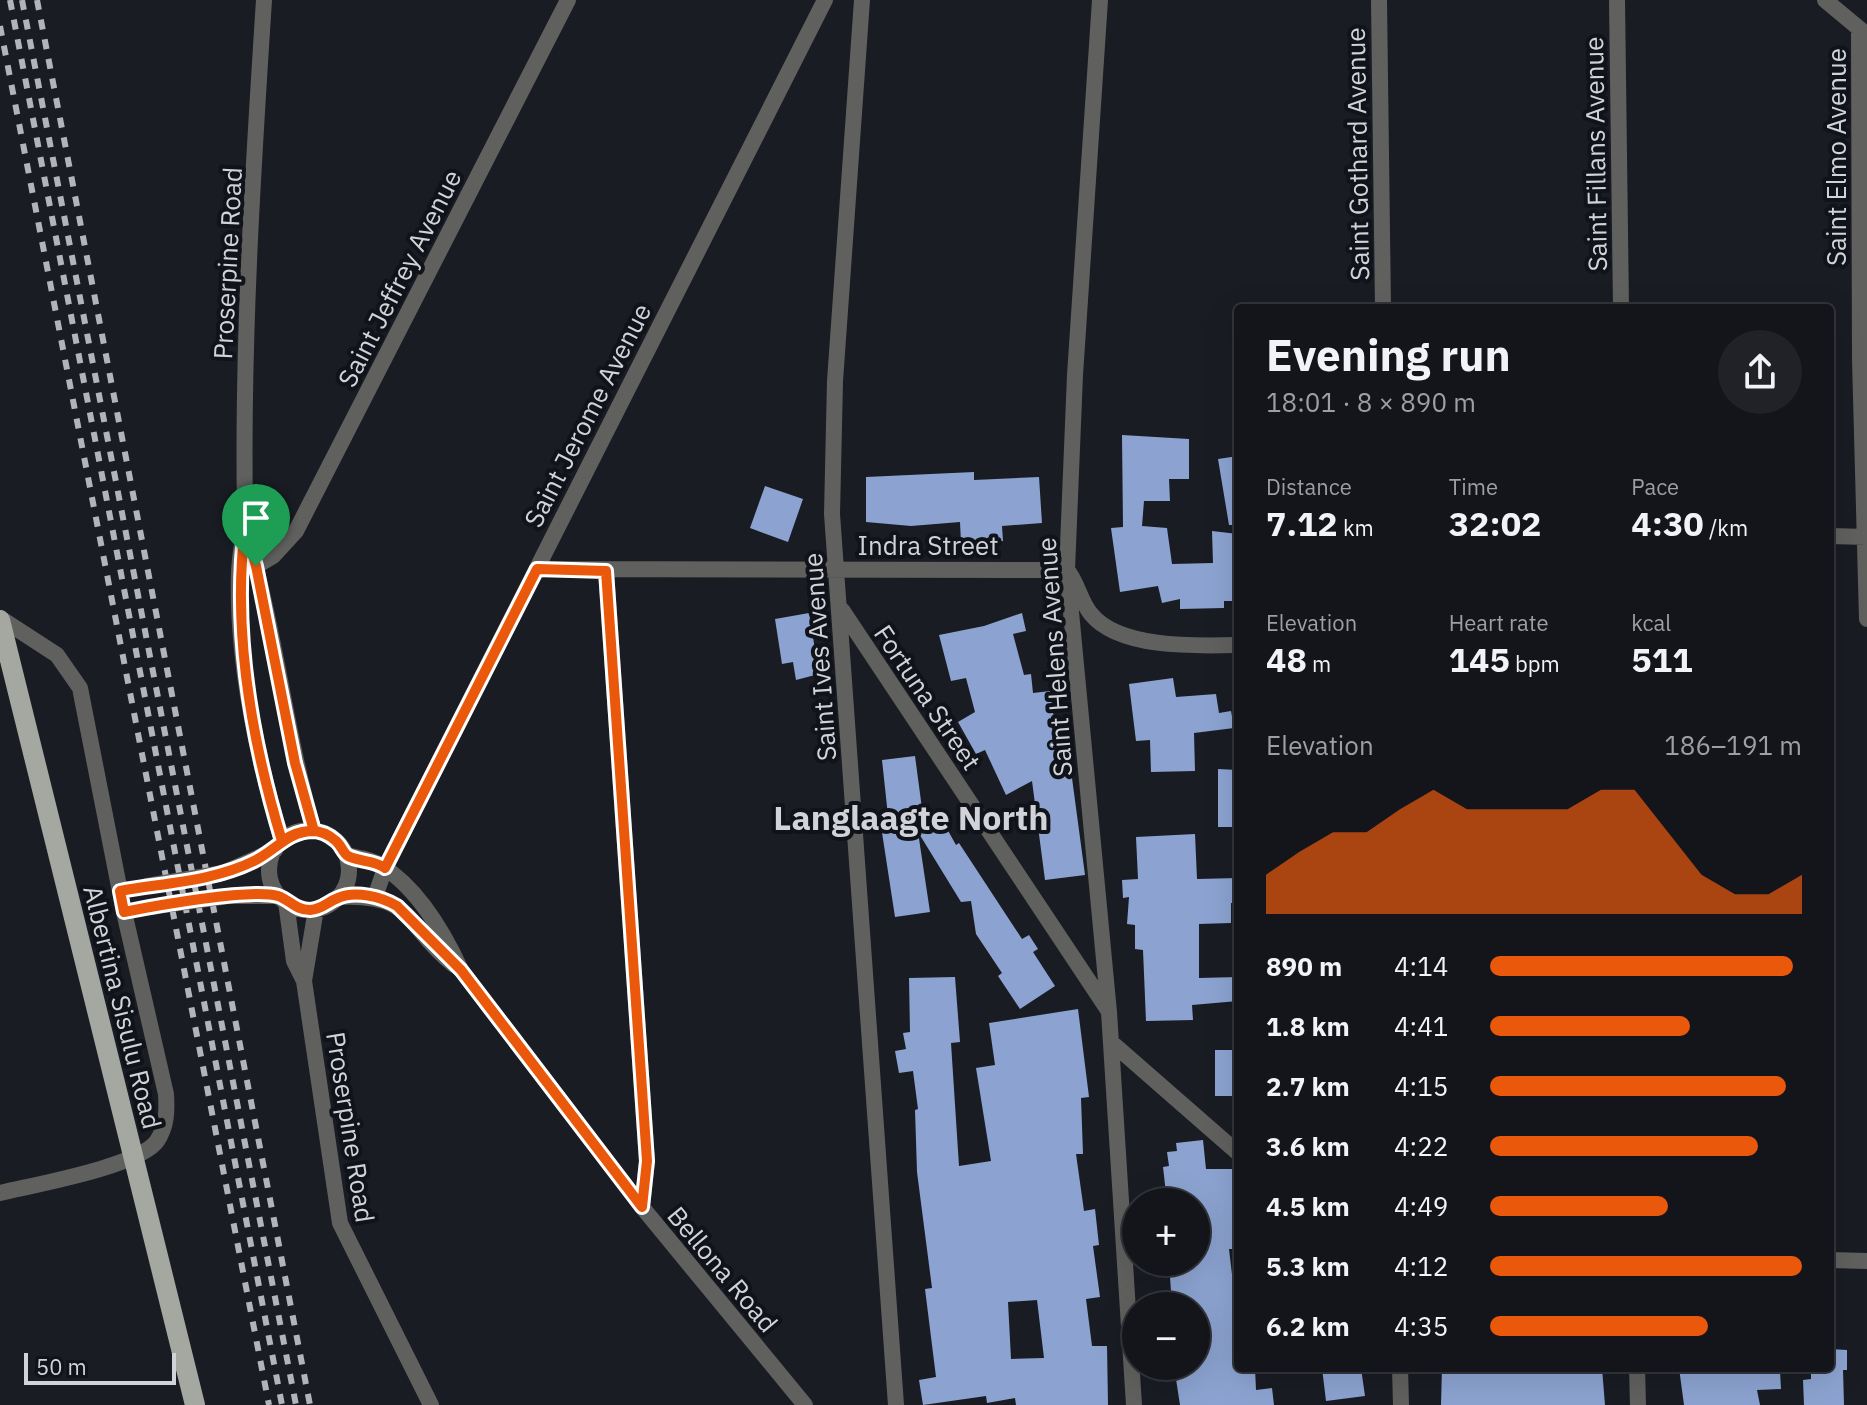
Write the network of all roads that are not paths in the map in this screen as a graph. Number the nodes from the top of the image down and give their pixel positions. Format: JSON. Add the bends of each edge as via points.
{"nodes":[{"id":1,"x":264,"y":0,"type":"edge"},
{"id":2,"x":568,"y":0,"type":"edge"},
{"id":3,"x":825,"y":0,"type":"edge"},
{"id":4,"x":862,"y":0,"type":"edge"},
{"id":5,"x":1100,"y":0,"type":"edge"},
{"id":6,"x":1379,"y":0,"type":"edge"},
{"id":7,"x":1617,"y":0,"type":"edge"},
{"id":8,"x":1825,"y":0,"type":"edge"},
{"id":9,"x":1863,"y":33,"type":"edge"},
{"id":10,"x":1383,"y":304,"type":"edge"},
{"id":11,"x":1621,"y":304,"type":"edge"},
{"id":12,"x":1864,"y":360,"type":"edge"},
{"id":13,"x":245,"y":528,"type":"junction"},
{"id":14,"x":1866,"y":532,"type":"edge"},
{"id":15,"x":1834,"y":536,"type":"edge"},
{"id":16,"x":256,"y":566,"type":"junction"},
{"id":17,"x":537,"y":569,"type":"junction"},
{"id":18,"x":836,"y":569,"type":"junction"},
{"id":19,"x":1067,"y":570,"type":"junction"},
{"id":20,"x":606,"y":571,"type":"junction"},
{"id":21,"x":840,"y":608,"type":"junction"},
{"id":22,"x":0,"y":619,"type":"edge"},
{"id":23,"x":1867,"y":619,"type":"edge"},
{"id":24,"x":1234,"y":645,"type":"edge"},
{"id":25,"x":314,"y":831,"type":"junction"},
{"id":26,"x":278,"y":846,"type":"junction"},
{"id":27,"x":346,"y":855,"type":"junction"},
{"id":28,"x":385,"y":868,"type":"junction"},
{"id":29,"x":120,"y":891,"type":"junction"},
{"id":30,"x":338,"y":897,"type":"junction"},
{"id":31,"x":375,"y":897,"type":"junction"},
{"id":32,"x":282,"y":899,"type":"junction"},
{"id":33,"x":316,"y":909,"type":"junction"},
{"id":34,"x":124,"y":912,"type":"junction"},
{"id":35,"x":461,"y":970,"type":"junction"},
{"id":36,"x":304,"y":981,"type":"junction"},
{"id":37,"x":1109,"y":1012,"type":"junction"},
{"id":38,"x":1111,"y":1042,"type":"junction"},
{"id":39,"x":1234,"y":1150,"type":"edge"},
{"id":40,"x":134,"y":1159,"type":"junction"},
{"id":41,"x":0,"y":1193,"type":"edge"},
{"id":42,"x":642,"y":1207,"type":"junction"},
{"id":43,"x":1834,"y":1260,"type":"edge"},
{"id":44,"x":1867,"y":1261,"type":"edge"},
{"id":45,"x":1400,"y":1372,"type":"edge"},
{"id":46,"x":1637,"y":1372,"type":"edge"},
{"id":47,"x":195,"y":1405,"type":"edge"},
{"id":48,"x":431,"y":1405,"type":"edge"},
{"id":49,"x":805,"y":1405,"type":"edge"},
{"id":50,"x":896,"y":1405,"type":"edge"},
{"id":51,"x":1134,"y":1405,"type":"edge"},
{"id":52,"x":1401,"y":1405,"type":"edge"},
{"id":53,"x":1638,"y":1405,"type":"edge"}],
"edges":[{"from":1,"to":13,"type":"street","name":"Proserpine Road","via":[[243,434]]},
{"from":2,"to":16,"type":"street","name":"Saint Jeffrey Avenue","via":[[296,531]]},
{"from":3,"to":17,"type":"street","name":"Saint Jerome Avenue"},
{"from":4,"to":18,"type":"street","name":"Saint Ives Avenue","via":[[835,381]]},
{"from":5,"to":19,"type":"street","name":"Saint Helens Avenue"},
{"from":6,"to":10,"type":"street","name":"Saint Gothard Avenue"},
{"from":7,"to":11,"type":"street","name":"Saint Fillans Avenue"},
{"from":8,"to":9,"type":"street"},
{"from":9,"to":12,"type":"street","name":"Saint Elmo Avenue"},
{"from":12,"to":14,"type":"street","name":"Saint Elmo Avenue"},
{"from":13,"to":16,"type":"street","name":"Proserpine Road"},
{"from":13,"to":26,"type":"street","name":"Proserpine Road","via":[[239,571],[243,638]]},
{"from":14,"to":15,"type":"street"},
{"from":14,"to":23,"type":"street","name":"Saint Elmo Avenue"},
{"from":16,"to":25,"type":"street","name":"Proserpine Road","via":[[295,763]]},
{"from":17,"to":20,"type":"street","name":"Indra Street"},
{"from":17,"to":28,"type":"street","name":"Saint Jerome Avenue"},
{"from":18,"to":19,"type":"street","name":"Indra Street"},
{"from":18,"to":20,"type":"street","name":"Indra Street"},
{"from":18,"to":21,"type":"street","name":"Saint Ives Avenue"},
{"from":19,"to":24,"type":"street","via":[[1100,622],[1156,644]]},
{"from":19,"to":37,"type":"street","name":"Saint Helens Avenue"},
{"from":20,"to":42,"type":"street","via":[[647,1161]]},
{"from":21,"to":37,"type":"street","name":"Fortuna Street"},
{"from":21,"to":50,"type":"street","name":"Saint Ives Avenue"},
{"from":22,"to":29,"type":"street","via":[[57,655],[80,688]]},
{"from":22,"to":40,"type":"main road","name":"Albertina Sisulu Road"},
{"from":25,"to":26,"type":"street","via":[[302,831]]},
{"from":25,"to":27,"type":"street","via":[[334,839]]},
{"from":26,"to":29,"type":"street","bridge":true,"via":[[223,873]]},
{"from":26,"to":32,"type":"street","name":"Proserpine Road","via":[[270,877]]},
{"from":27,"to":28,"type":"street"},
{"from":27,"to":30,"type":"street","via":[[349,870]]},
{"from":28,"to":31,"type":"street","name":"Saint Jerome Avenue"},
{"from":28,"to":35,"type":"street","name":"Bellona Road","via":[[424,909]]},
{"from":29,"to":34,"type":"street"},
{"from":30,"to":31,"type":"street"},
{"from":30,"to":33,"type":"street"},
{"from":31,"to":35,"type":"street","name":"Bellona Road","via":[[408,915]]},
{"from":32,"to":33,"type":"street","via":[[295,908]]},
{"from":32,"to":34,"type":"street","bridge":true,"via":[[228,896]]},
{"from":32,"to":36,"type":"street","name":"Proserpine Road","via":[[294,961]]},
{"from":33,"to":36,"type":"street","name":"Proserpine Road"},
{"from":34,"to":40,"type":"street","via":[[168,1115],[156,1142]]},
{"from":35,"to":42,"type":"street","name":"Bellona Road"},
{"from":36,"to":48,"type":"street","name":"Proserpine Road","via":[[340,1223]]},
{"from":37,"to":38,"type":"street","name":"Saint Helens Avenue"},
{"from":38,"to":39,"type":"street"},
{"from":38,"to":51,"type":"street","name":"Saint Helens Avenue"},
{"from":40,"to":41,"type":"street"},
{"from":40,"to":47,"type":"main road","name":"Albertina Sisulu Road"},
{"from":42,"to":49,"type":"street","name":"Bellona Road"},
{"from":43,"to":44,"type":"street"},
{"from":45,"to":52,"type":"street"},
{"from":46,"to":53,"type":"street"}]}
